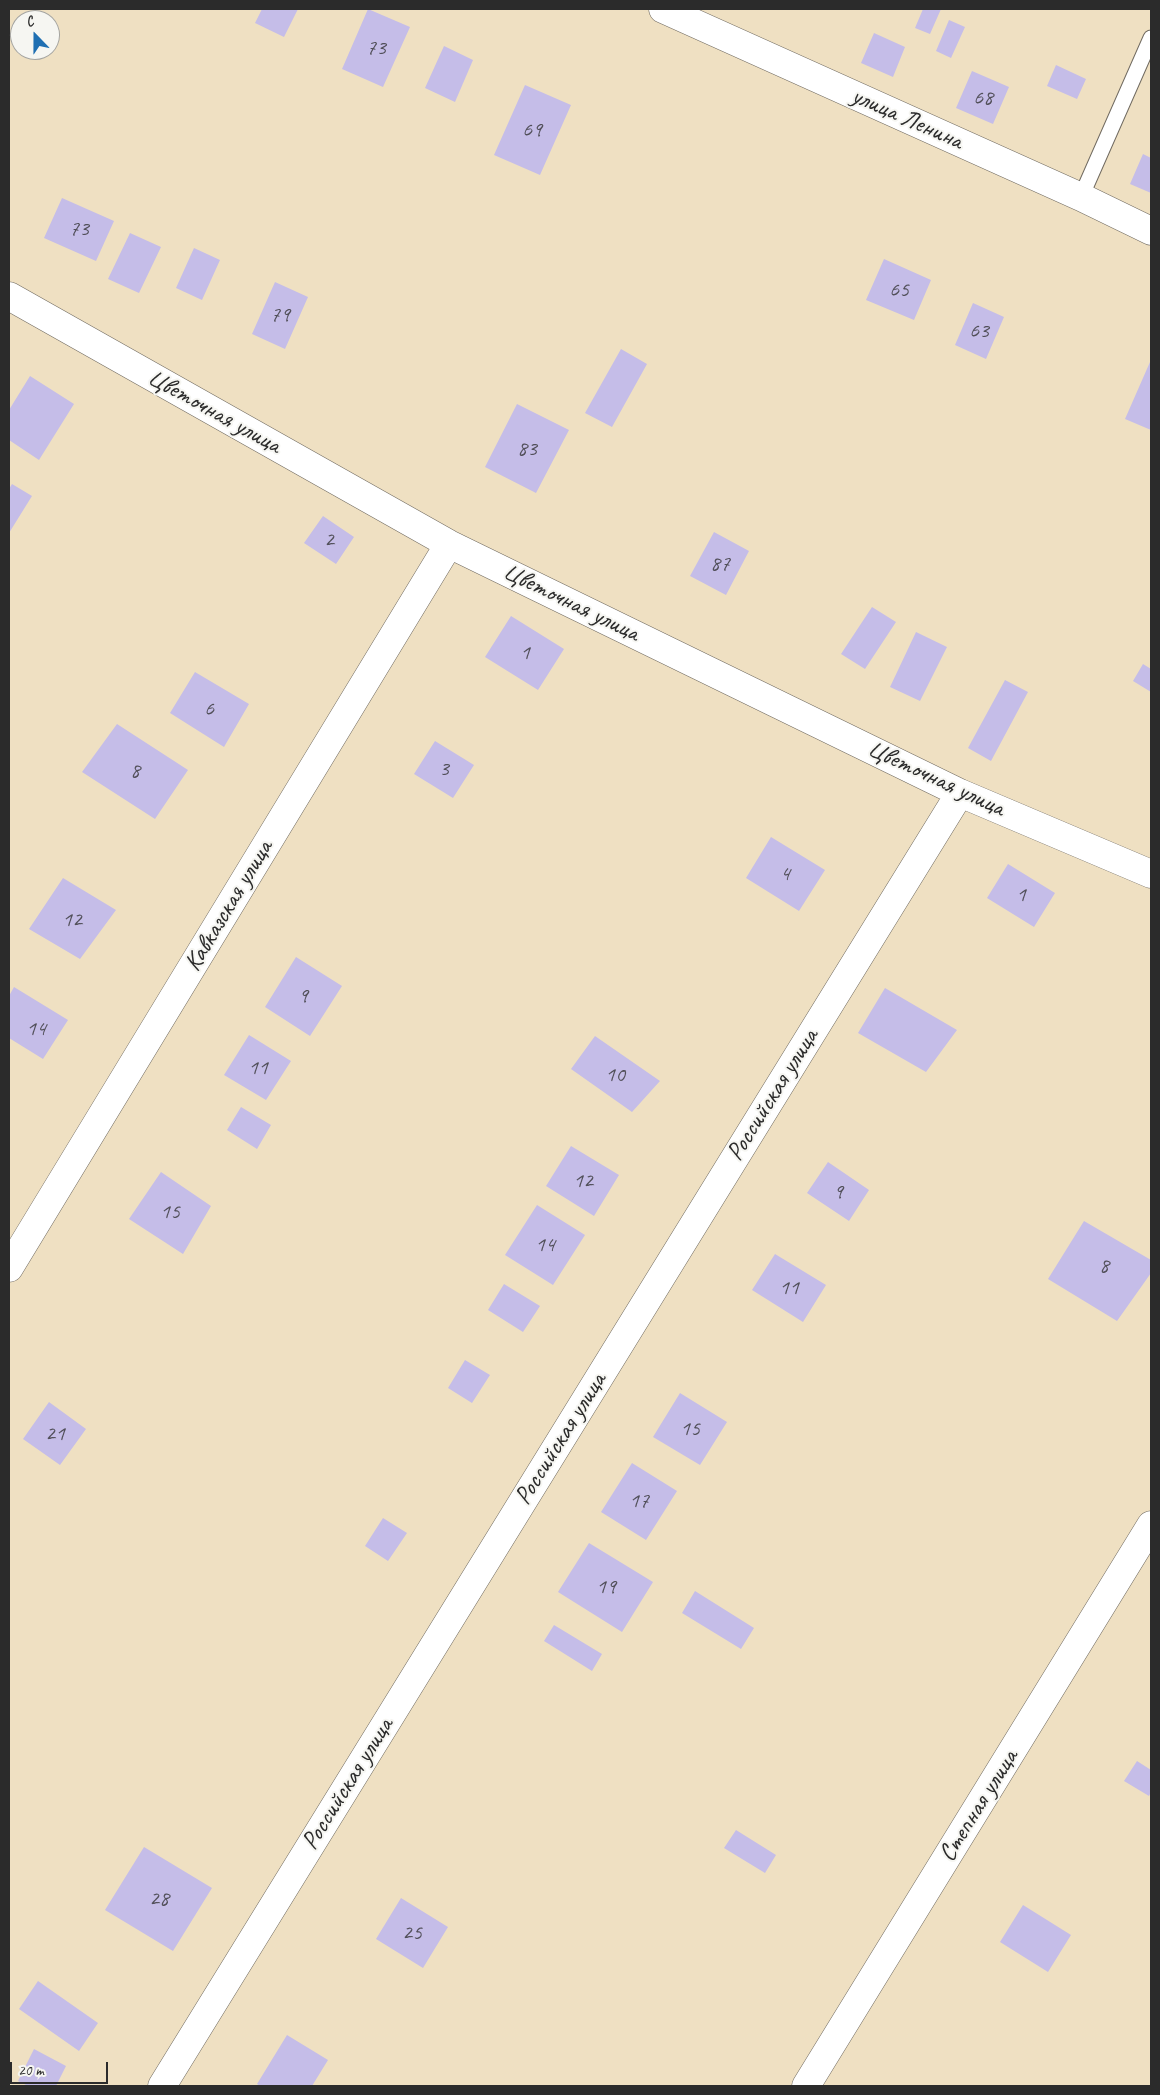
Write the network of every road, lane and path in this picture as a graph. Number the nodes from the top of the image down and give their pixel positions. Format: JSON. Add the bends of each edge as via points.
{"nodes":[{"id":1,"x":663,"y":9,"type":"edge"},
{"id":2,"x":1151,"y":38,"type":"edge"},
{"id":3,"x":1081,"y":197,"type":"junction"},
{"id":4,"x":1151,"y":231,"type":"edge"},
{"id":5,"x":9,"y":296,"type":"edge"},
{"id":6,"x":449,"y":544,"type":"junction"},
{"id":7,"x":960,"y":793,"type":"junction"},
{"id":8,"x":1151,"y":874,"type":"edge"},
{"id":9,"x":9,"y":1268,"type":"edge"},
{"id":10,"x":1151,"y":1525,"type":"edge"},
{"id":11,"x":162,"y":2086,"type":"edge"},
{"id":12,"x":806,"y":2086,"type":"edge"}],
"edges":[{"from":1,"to":3,"type":"street","name":"улица Ленина"},
{"from":2,"to":3,"type":"lane"},
{"from":3,"to":4,"type":"street","name":"улица Ленина"},
{"from":5,"to":6,"type":"street","name":"Цветочная улица"},
{"from":6,"to":7,"type":"street","name":"Цветочная улица"},
{"from":6,"to":9,"type":"street","name":"Кавказская улица"},
{"from":7,"to":8,"type":"street","name":"Цветочная улица"},
{"from":7,"to":11,"type":"street","name":"Российская улица"},
{"from":10,"to":12,"type":"street","name":"Степная улица"}]}
